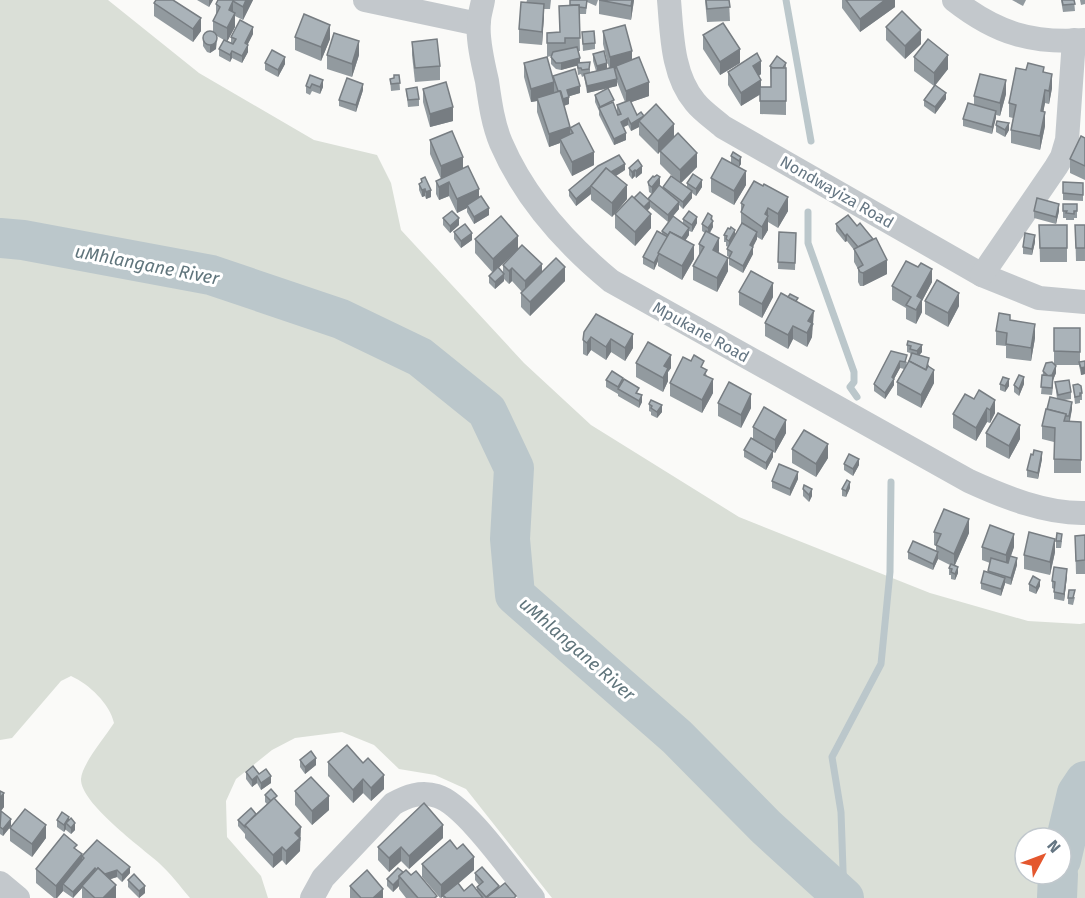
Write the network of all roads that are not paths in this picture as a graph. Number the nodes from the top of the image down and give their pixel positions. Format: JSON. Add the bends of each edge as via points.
{"nodes":[{"id":1,"x":365,"y":0,"type":"edge"},
{"id":2,"x":483,"y":0,"type":"edge"},
{"id":3,"x":669,"y":0,"type":"edge"},
{"id":4,"x":954,"y":0,"type":"edge"},
{"id":5,"x":478,"y":24,"type":"junction"},
{"id":6,"x":1079,"y":40,"type":"edge"},
{"id":7,"x":982,"y":274,"type":"junction"},
{"id":8,"x":1085,"y":302,"type":"edge"},
{"id":9,"x":1085,"y":513,"type":"edge"},
{"id":10,"x":0,"y":883,"type":"edge"},
{"id":11,"x":18,"y":898,"type":"edge"},
{"id":12,"x":312,"y":898,"type":"edge"},
{"id":13,"x":533,"y":898,"type":"edge"}],
"edges":[{"from":1,"to":5,"type":"street"},
{"from":2,"to":5,"type":"street","name":"Mpukane Road"},
{"from":3,"to":7,"type":"street","name":"Nondwayiza Road","via":[[674,49],[684,84],[706,114]]},
{"from":4,"to":6,"type":"street","via":[[990,24],[1017,35],[1040,40]]},
{"from":5,"to":9,"type":"street","name":"Mpukane Road","via":[[492,109],[500,141],[513,168],[560,235],[602,274],[969,481],[999,495],[1042,507]]},
{"from":6,"to":7,"type":"street","via":[[1065,150]]},
{"from":7,"to":8,"type":"street","name":"Nondwayiza Road","via":[[1039,298]]},
{"from":10,"to":11,"type":"street"},
{"from":12,"to":13,"type":"street","via":[[323,878],[393,804],[423,793],[448,800],[463,814]]}]}
